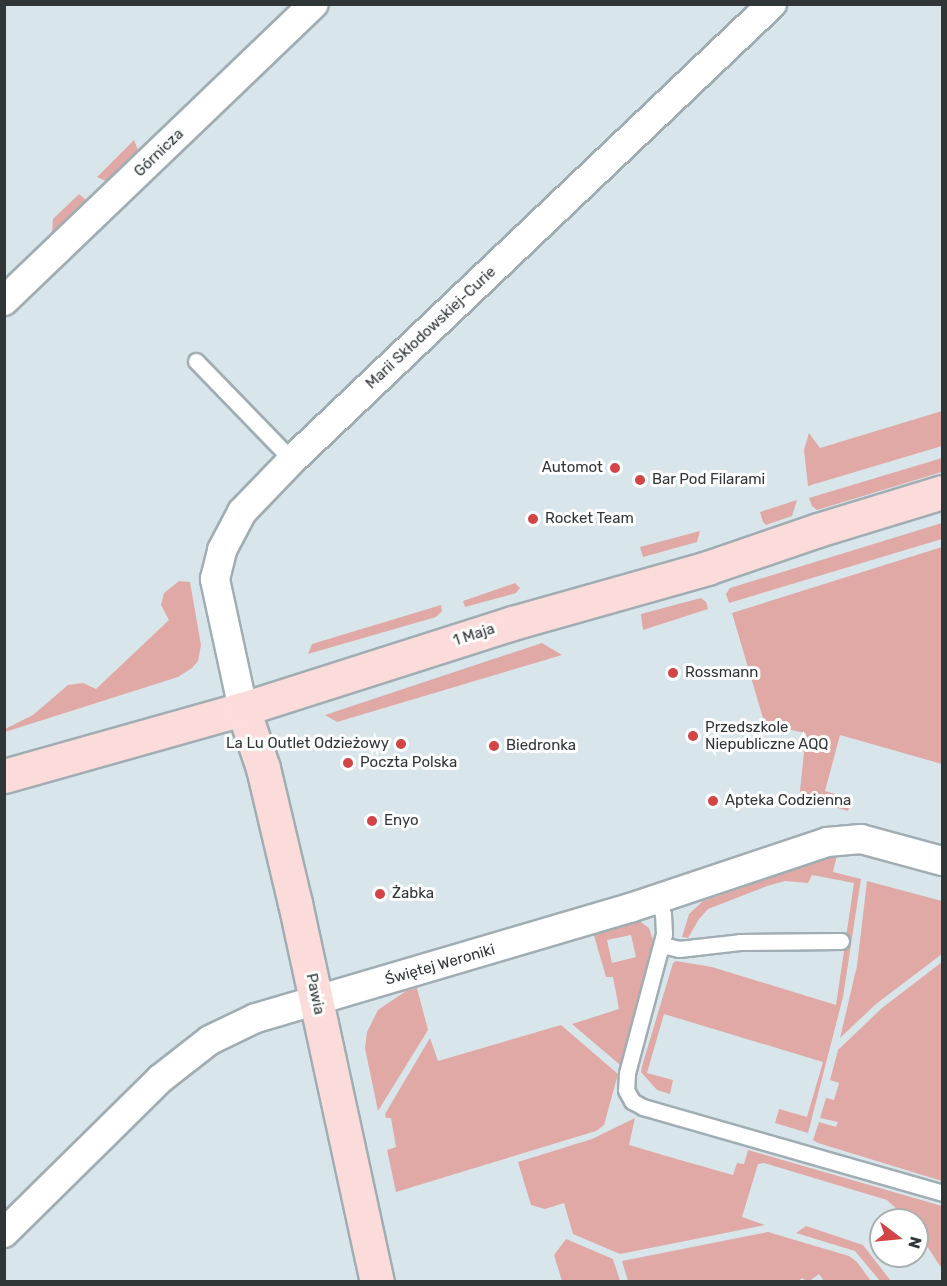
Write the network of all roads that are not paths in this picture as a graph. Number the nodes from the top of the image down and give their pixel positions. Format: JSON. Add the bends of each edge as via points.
{"nodes":[{"id":1,"x":314,"y":4,"type":"edge"},
{"id":2,"x":772,"y":4,"type":"edge"},
{"id":3,"x":4,"y":301,"type":"edge"},
{"id":4,"x":196,"y":361,"type":"dead end"},
{"id":5,"x":292,"y":460,"type":"junction"},
{"id":6,"x":942,"y":492,"type":"edge"},
{"id":7,"x":243,"y":709,"type":"junction"},
{"id":8,"x":4,"y":776,"type":"edge"},
{"id":9,"x":942,"y":861,"type":"edge"},
{"id":10,"x":658,"y":899,"type":"junction"},
{"id":11,"x":841,"y":941,"type":"dead end"},
{"id":12,"x":662,"y":945,"type":"junction"},
{"id":13,"x":317,"y":1001,"type":"junction"},
{"id":14,"x":942,"y":1193,"type":"edge"},
{"id":15,"x":4,"y":1233,"type":"edge"},
{"id":16,"x":377,"y":1281,"type":"edge"}],
"edges":[{"from":1,"to":3,"type":"street","name":"Górnicza"},
{"from":2,"to":5,"type":"street","name":"Marii Skłodowskiej-Curie"},
{"from":4,"to":5,"type":"lane"},
{"from":5,"to":7,"type":"street","name":"Marii Skłodowskiej-Curie","via":[[242,512],[217,565],[215,579]]},
{"from":6,"to":7,"type":"street","name":"1 Maja","via":[[719,565],[513,623]]},
{"from":7,"to":8,"type":"street","name":"1 Maja"},
{"from":7,"to":13,"type":"street","name":"Pawia","via":[[262,768]]},
{"from":9,"to":10,"type":"street","name":"Świętej Weroniki","via":[[861,839],[840,839]]},
{"from":10,"to":12,"type":"lane","via":[[664,921]]},
{"from":10,"to":13,"type":"street","name":"Świętej Weroniki"},
{"from":11,"to":12,"type":"lane","via":[[740,942],[679,949]]},
{"from":12,"to":14,"type":"lane","via":[[627,1073],[626,1090],[632,1101]]},
{"from":13,"to":15,"type":"street","name":"Świętej Weroniki","via":[[256,1018],[210,1040],[160,1079]]},
{"from":13,"to":16,"type":"street","name":"Pawia"}]}
